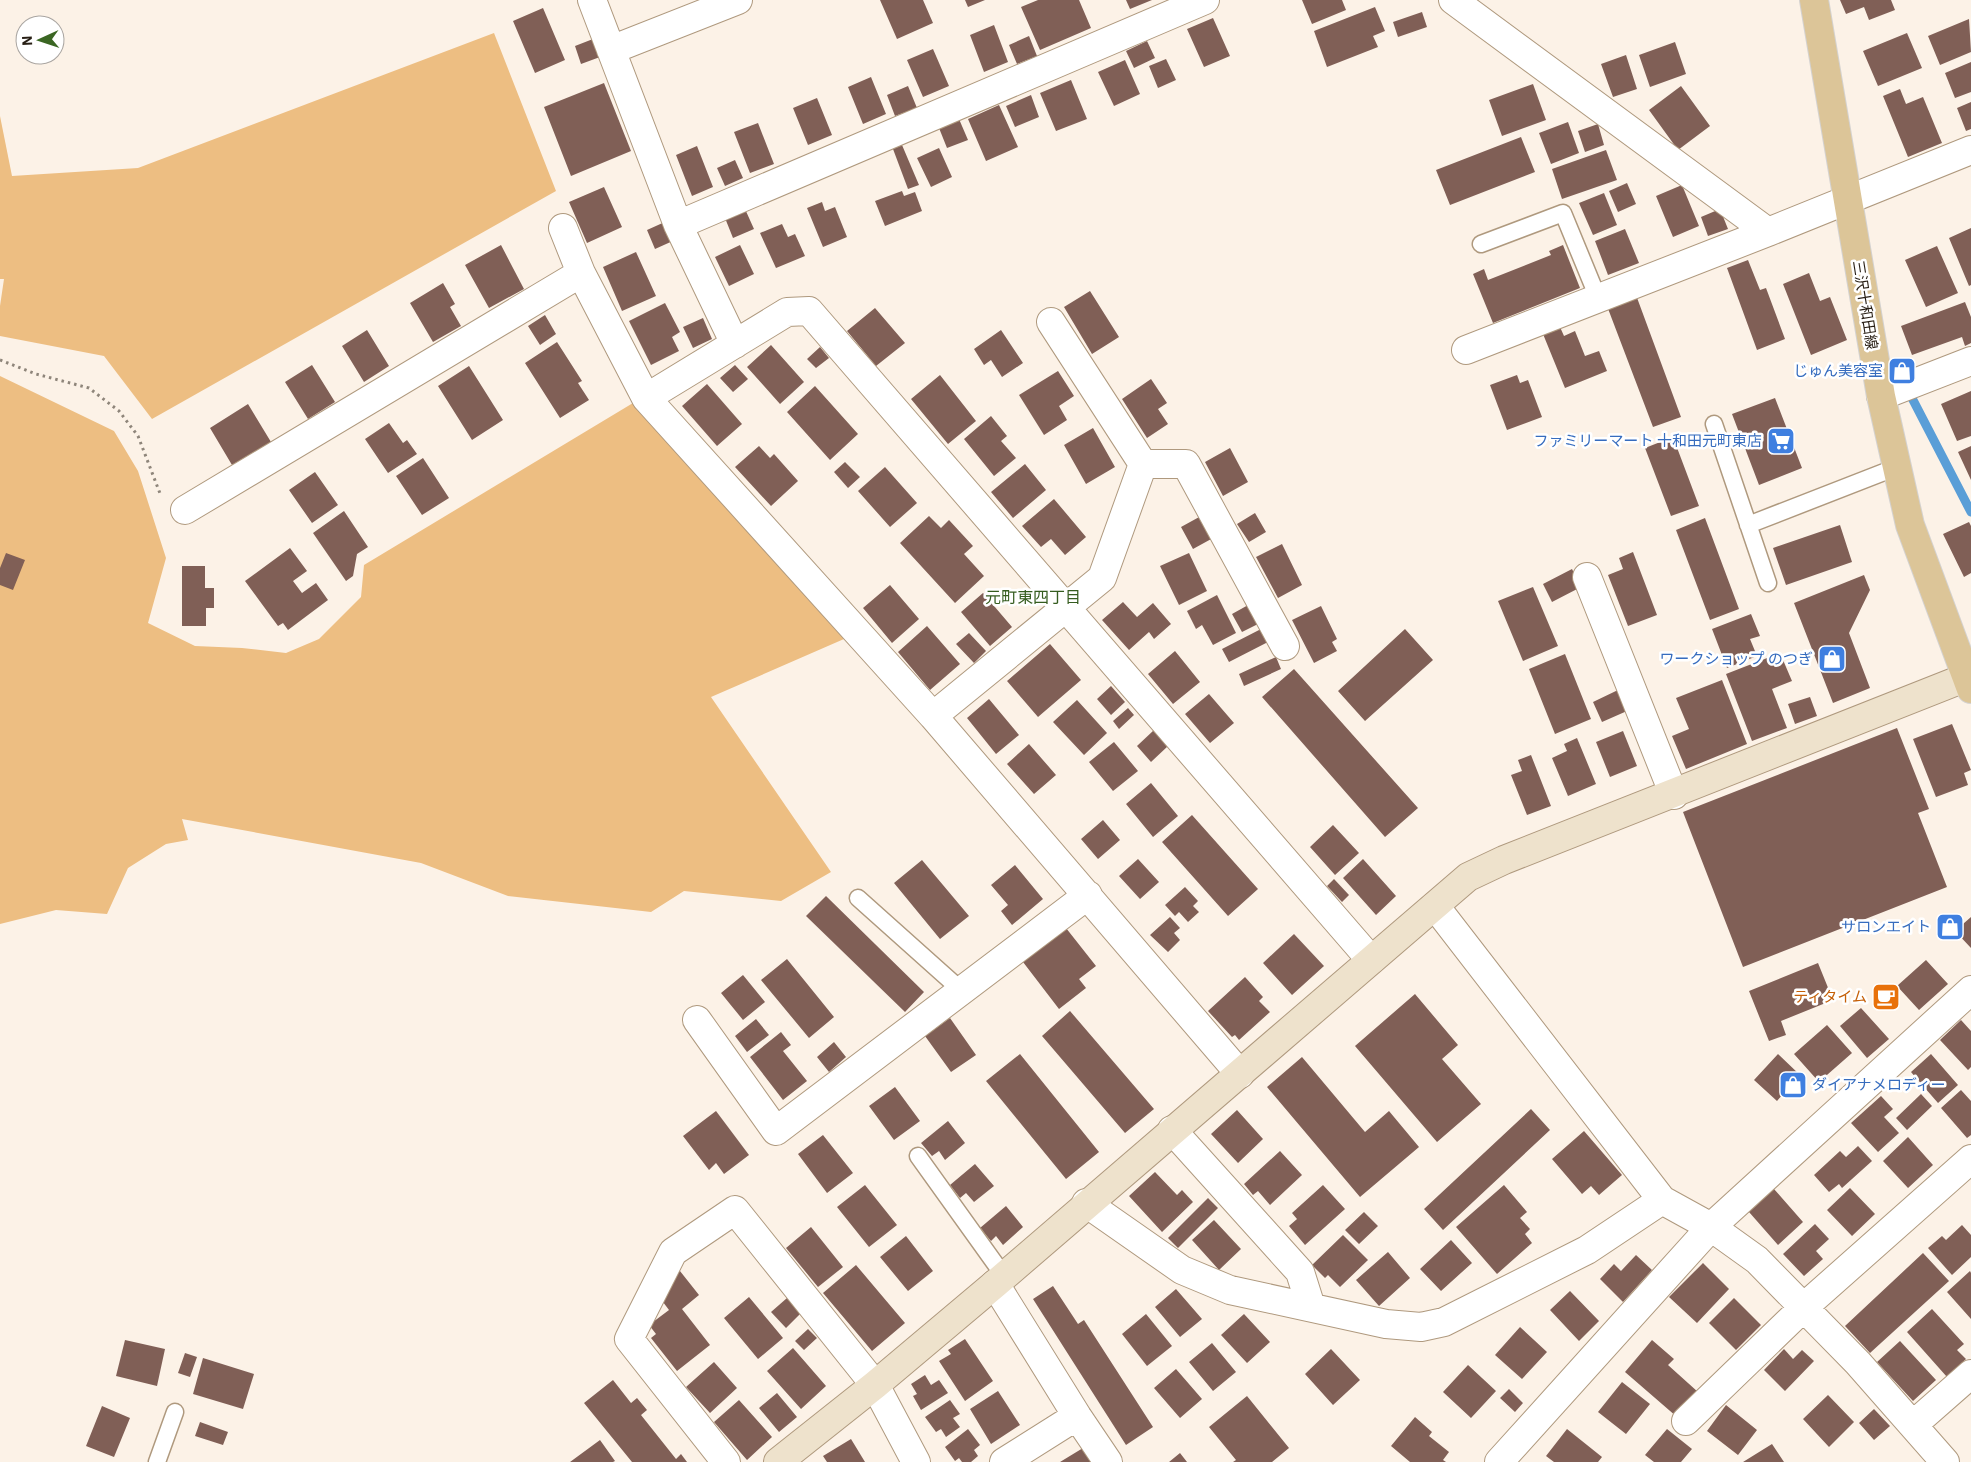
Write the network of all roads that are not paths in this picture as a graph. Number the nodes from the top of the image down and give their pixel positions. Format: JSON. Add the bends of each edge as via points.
{"nodes":[{"id":1,"x":592,"y":0,"type":"edge"},
{"id":2,"x":738,"y":0,"type":"edge"},
{"id":3,"x":1205,"y":0,"type":"edge"},
{"id":4,"x":1452,"y":0,"type":"edge"},
{"id":5,"x":1814,"y":0,"type":"edge"},
{"id":6,"x":611,"y":50,"type":"junction"},
{"id":7,"x":1971,"y":150,"type":"edge"},
{"id":8,"x":1849,"y":200,"type":"junction"},
{"id":9,"x":678,"y":225,"type":"junction"},
{"id":10,"x":563,"y":228,"type":"dead end"},
{"id":11,"x":1768,"y":232,"type":"junction"},
{"id":12,"x":1482,"y":244,"type":"dead end"},
{"id":13,"x":581,"y":273,"type":"junction"},
{"id":14,"x":1598,"y":298,"type":"junction"},
{"id":15,"x":1051,"y":322,"type":"dead end"},
{"id":16,"x":735,"y":344,"type":"junction"},
{"id":17,"x":1466,"y":350,"type":"dead end"},
{"id":18,"x":1971,"y":360,"type":"edge"},
{"id":19,"x":1881,"y":396,"type":"junction"},
{"id":20,"x":646,"y":398,"type":"junction"},
{"id":21,"x":1714,"y":424,"type":"dead end"},
{"id":22,"x":1143,"y":464,"type":"junction"},
{"id":23,"x":1897,"y":467,"type":"junction"},
{"id":24,"x":185,"y":510,"type":"road end"},
{"id":25,"x":1748,"y":525,"type":"junction"},
{"id":26,"x":1587,"y":577,"type":"dead end"},
{"id":27,"x":1768,"y":583,"type":"dead end"},
{"id":28,"x":1065,"y":607,"type":"junction"},
{"id":29,"x":1285,"y":646,"type":"dead end"},
{"id":30,"x":1970,"y":681,"type":"edge"},
{"id":31,"x":933,"y":716,"type":"junction"},
{"id":32,"x":1674,"y":794,"type":"junction"},
{"id":33,"x":1088,"y":895,"type":"junction"},
{"id":34,"x":858,"y":898,"type":"dead end"},
{"id":35,"x":1435,"y":906,"type":"junction"},
{"id":36,"x":1371,"y":960,"type":"junction"},
{"id":37,"x":1971,"y":990,"type":"edge"},
{"id":38,"x":962,"y":991,"type":"junction"},
{"id":39,"x":697,"y":1020,"type":"dead end"},
{"id":40,"x":1240,"y":1074,"type":"junction"},
{"id":41,"x":1172,"y":1130,"type":"junction"},
{"id":42,"x":918,"y":1156,"type":"dead end"},
{"id":43,"x":1971,"y":1159,"type":"edge"},
{"id":44,"x":1662,"y":1200,"type":"junction"},
{"id":45,"x":1086,"y":1203,"type":"junction"},
{"id":46,"x":1711,"y":1226,"type":"junction"},
{"id":47,"x":999,"y":1280,"type":"junction"},
{"id":48,"x":1804,"y":1306,"type":"junction"},
{"id":49,"x":1311,"y":1307,"type":"junction"},
{"id":50,"x":1971,"y":1374,"type":"edge"},
{"id":51,"x":874,"y":1385,"type":"junction"},
{"id":52,"x":175,"y":1412,"type":"dead end"},
{"id":53,"x":1077,"y":1416,"type":"junction"},
{"id":54,"x":1686,"y":1420,"type":"dead end"},
{"id":55,"x":1914,"y":1424,"type":"junction"},
{"id":56,"x":157,"y":1462,"type":"edge"},
{"id":57,"x":726,"y":1462,"type":"edge"},
{"id":58,"x":778,"y":1462,"type":"edge"},
{"id":59,"x":916,"y":1462,"type":"edge"},
{"id":60,"x":1004,"y":1462,"type":"edge"},
{"id":61,"x":1108,"y":1462,"type":"edge"},
{"id":62,"x":1499,"y":1462,"type":"edge"},
{"id":63,"x":1945,"y":1462,"type":"edge"}],
"edges":[{"from":1,"to":6,"type":"street"},
{"from":2,"to":6,"type":"street"},
{"from":3,"to":9,"type":"street"},
{"from":4,"to":11,"type":"street"},
{"from":5,"to":8,"type":"main road","name":"三沢十和田線"},
{"from":6,"to":9,"type":"street"},
{"from":7,"to":8,"type":"street"},
{"from":8,"to":11,"type":"street"},
{"from":8,"to":19,"type":"main road","name":"三沢十和田線"},
{"from":9,"to":16,"type":"street"},
{"from":10,"to":13,"type":"street"},
{"from":11,"to":14,"type":"street"},
{"from":12,"to":14,"type":"lane","via":[[1563,213]]},
{"from":13,"to":20,"type":"street"},
{"from":13,"to":24,"type":"street"},
{"from":14,"to":17,"type":"street"},
{"from":15,"to":22,"type":"street"},
{"from":16,"to":20,"type":"street"},
{"from":16,"to":28,"type":"street","via":[[787,312],[808,311]]},
{"from":18,"to":19,"type":"street"},
{"from":19,"to":23,"type":"main road","name":"三沢十和田線"},
{"from":20,"to":31,"type":"street"},
{"from":21,"to":25,"type":"lane"},
{"from":22,"to":28,"type":"street","via":[[1102,578]]},
{"from":22,"to":29,"type":"street","via":[[1186,464]]},
{"from":23,"to":25,"type":"lane"},
{"from":23,"to":30,"type":"main road","name":"三沢十和田線","via":[[1910,525]]},
{"from":25,"to":27,"type":"lane"},
{"from":26,"to":32,"type":"street"},
{"from":28,"to":31,"type":"street"},
{"from":28,"to":36,"type":"street"},
{"from":30,"to":32,"type":"street"},
{"from":31,"to":33,"type":"street"},
{"from":32,"to":35,"type":"street","via":[[1504,860],[1468,877]]},
{"from":33,"to":38,"type":"street"},
{"from":33,"to":40,"type":"street"},
{"from":34,"to":38,"type":"lane"},
{"from":35,"to":36,"type":"street"},
{"from":35,"to":44,"type":"street"},
{"from":36,"to":40,"type":"street"},
{"from":37,"to":46,"type":"street"},
{"from":38,"to":39,"type":"street","via":[[776,1131]]},
{"from":40,"to":41,"type":"street"},
{"from":41,"to":45,"type":"street"},
{"from":41,"to":49,"type":"street","via":[[1300,1272]]},
{"from":42,"to":47,"type":"lane"},
{"from":43,"to":48,"type":"street"},
{"from":44,"to":46,"type":"street"},
{"from":44,"to":49,"type":"street","via":[[1587,1250],[1444,1322],[1421,1327],[1386,1324]]},
{"from":45,"to":47,"type":"street"},
{"from":45,"to":49,"type":"street","via":[[1182,1270],[1230,1290]]},
{"from":46,"to":48,"type":"street","via":[[1757,1260]]},
{"from":46,"to":62,"type":"street"},
{"from":47,"to":51,"type":"street"},
{"from":47,"to":53,"type":"street"},
{"from":48,"to":54,"type":"street"},
{"from":48,"to":55,"type":"street"},
{"from":50,"to":55,"type":"street"},
{"from":51,"to":57,"type":"street","via":[[734,1210],[673,1252],[629,1339]]},
{"from":51,"to":58,"type":"street"},
{"from":51,"to":59,"type":"street"},
{"from":52,"to":56,"type":"lane"},
{"from":53,"to":60,"type":"street"},
{"from":53,"to":61,"type":"street"},
{"from":55,"to":63,"type":"street"}]}
